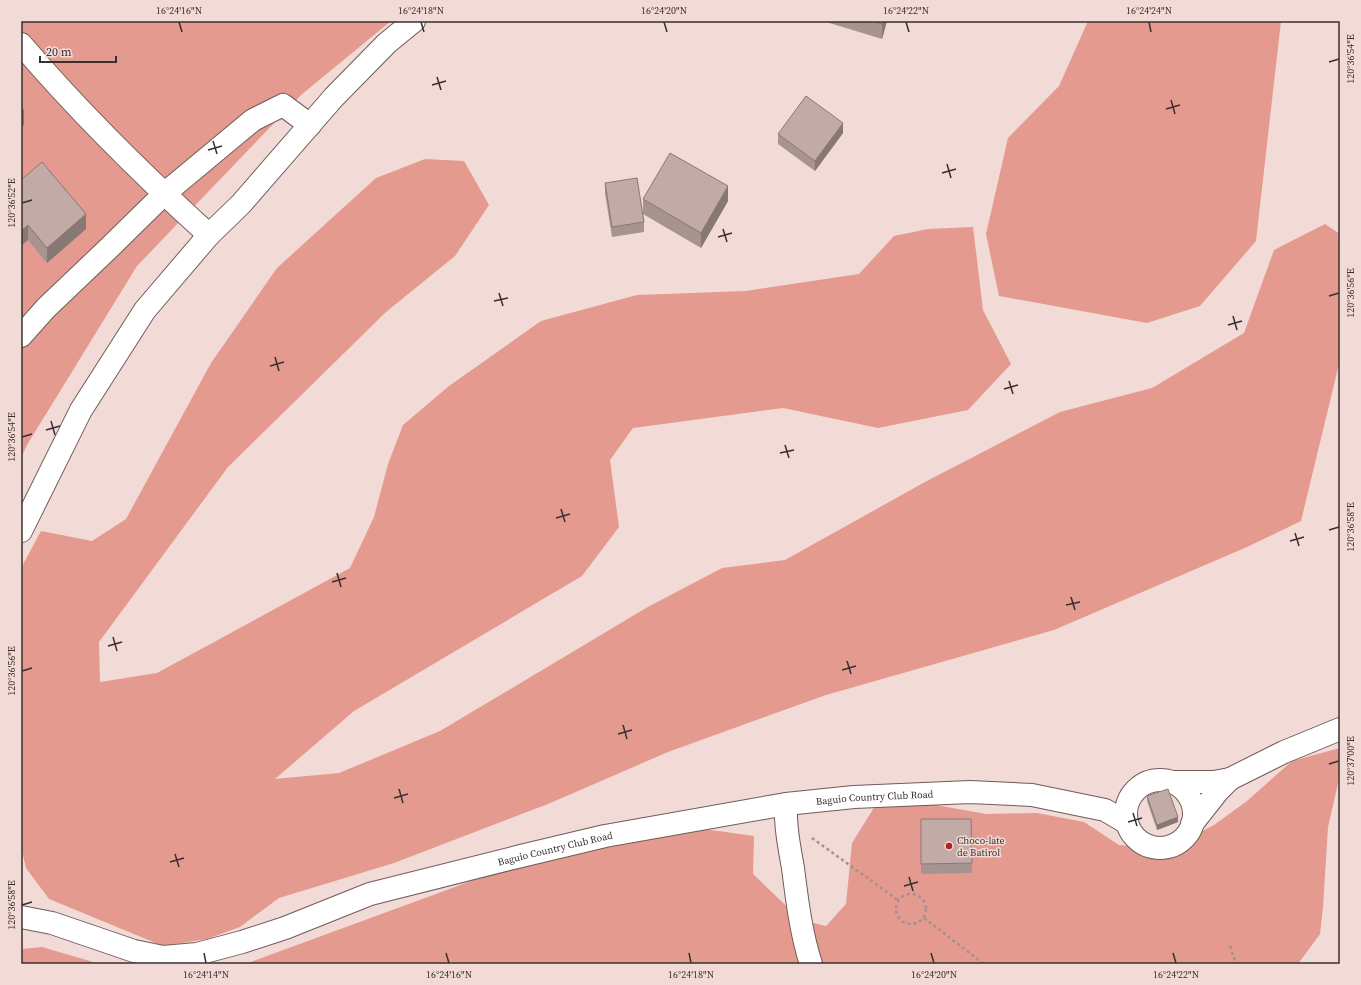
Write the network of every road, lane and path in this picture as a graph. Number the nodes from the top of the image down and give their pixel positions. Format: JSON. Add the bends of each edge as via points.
{"nodes":[{"id":1,"x":414,"y":21,"type":"edge"},
{"id":2,"x":21,"y":44,"type":"edge"},
{"id":3,"x":310,"y":125,"type":"junction"},
{"id":4,"x":164,"y":194,"type":"junction"},
{"id":5,"x":209,"y":236,"type":"junction"},
{"id":6,"x":21,"y":336,"type":"edge"},
{"id":7,"x":21,"y":531,"type":"edge"},
{"id":8,"x":1340,"y":729,"type":"edge"},
{"id":9,"x":1230,"y":779,"type":"junction"},
{"id":10,"x":1174,"y":782,"type":"junction"},
{"id":11,"x":786,"y":811,"type":"junction"},
{"id":12,"x":1127,"y":813,"type":"junction"},
{"id":13,"x":1192,"y":824,"type":"junction"},
{"id":14,"x":898,"y":900,"type":"junction"},
{"id":15,"x":21,"y":917,"type":"edge"},
{"id":16,"x":924,"y":918,"type":"junction"},
{"id":17,"x":1230,"y":946,"type":"dead end"},
{"id":18,"x":811,"y":964,"type":"edge"},
{"id":19,"x":984,"y":964,"type":"edge"},
{"id":20,"x":1236,"y":964,"type":"edge"}],
"edges":[{"from":1,"to":3,"type":"street","via":[[387,43]]},
{"from":2,"to":4,"type":"street","via":[[59,88]]},
{"from":3,"to":4,"type":"street","via":[[283,105],[253,120]]},
{"from":3,"to":5,"type":"street","via":[[242,204]]},
{"from":4,"to":5,"type":"street"},
{"from":4,"to":6,"type":"street","via":[[46,308]]},
{"from":5,"to":7,"type":"street","via":[[145,310],[109,365],[81,410]]},
{"from":8,"to":9,"type":"street","via":[[1284,752]]},
{"from":9,"to":10,"type":"street","via":[[1214,782]]},
{"from":9,"to":13,"type":"street"},
{"from":10,"to":12,"type":"street","via":[[1149,781],[1138,788],[1133,792]]},
{"from":10,"to":13,"type":"street","via":[[1184,790],[1191,801],[1194,812]]},
{"from":11,"to":12,"type":"street","name":"Baguio Country Club Road","via":[[854,797],[970,792],[1032,795]]},
{"from":11,"to":14,"type":"path"},
{"from":11,"to":15,"type":"street","name":"Baguio Country Club Road","via":[[606,836],[432,878],[370,894],[285,928],[198,954],[164,957],[134,951],[52,923]]},
{"from":11,"to":18,"type":"street","via":[[804,942]]},
{"from":12,"to":13,"type":"street","via":[[1129,829],[1147,846],[1172,846],[1182,840]]},
{"from":14,"to":16,"type":"path","via":[[896,914],[903,922],[913,924]]},
{"from":14,"to":16,"type":"path","via":[[908,893],[920,895],[927,905]]},
{"from":16,"to":19,"type":"path"},
{"from":17,"to":20,"type":"path"}]}
